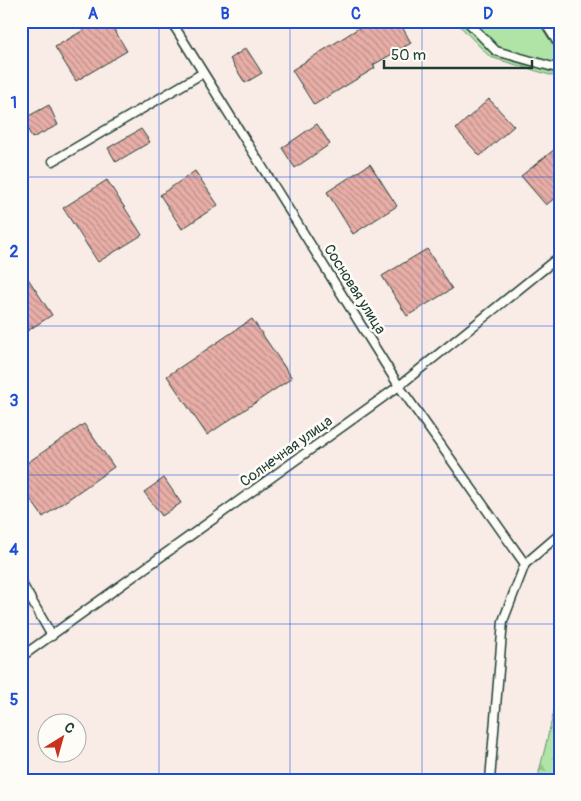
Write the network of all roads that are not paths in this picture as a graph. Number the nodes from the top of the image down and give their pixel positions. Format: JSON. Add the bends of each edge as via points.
{"nodes":[{"id":1,"x":171,"y":21,"type":"edge"},
{"id":2,"x":466,"y":21,"type":"edge"},
{"id":3,"x":544,"y":21,"type":"edge"},
{"id":4,"x":560,"y":46,"type":"edge"},
{"id":5,"x":560,"y":69,"type":"edge"},
{"id":6,"x":203,"y":73,"type":"junction"},
{"id":7,"x":52,"y":161,"type":"dead end"},
{"id":8,"x":560,"y":256,"type":"edge"},
{"id":9,"x":399,"y":386,"type":"junction"},
{"id":10,"x":560,"y":534,"type":"edge"},
{"id":11,"x":525,"y":564,"type":"junction"},
{"id":12,"x":21,"y":582,"type":"edge"},
{"id":13,"x":52,"y":636,"type":"junction"},
{"id":14,"x":21,"y":657,"type":"edge"},
{"id":15,"x":490,"y":780,"type":"edge"}],
"edges":[{"from":1,"to":6,"type":"lane","name":"Сосновая улица"},
{"from":2,"to":5,"type":"lane","via":[[496,51]]},
{"from":3,"to":4,"type":"lane"},
{"from":6,"to":7,"type":"lane"},
{"from":6,"to":9,"type":"lane","name":"Сосновая улица"},
{"from":8,"to":9,"type":"lane","name":"Солнечная улица"},
{"from":9,"to":11,"type":"lane","name":"Сосновая улица"},
{"from":9,"to":13,"type":"lane","name":"Солнечная улица"},
{"from":10,"to":11,"type":"lane"},
{"from":11,"to":15,"type":"lane","via":[[503,621]]},
{"from":12,"to":13,"type":"lane"},
{"from":13,"to":14,"type":"lane","name":"Солнечная улица"}]}
